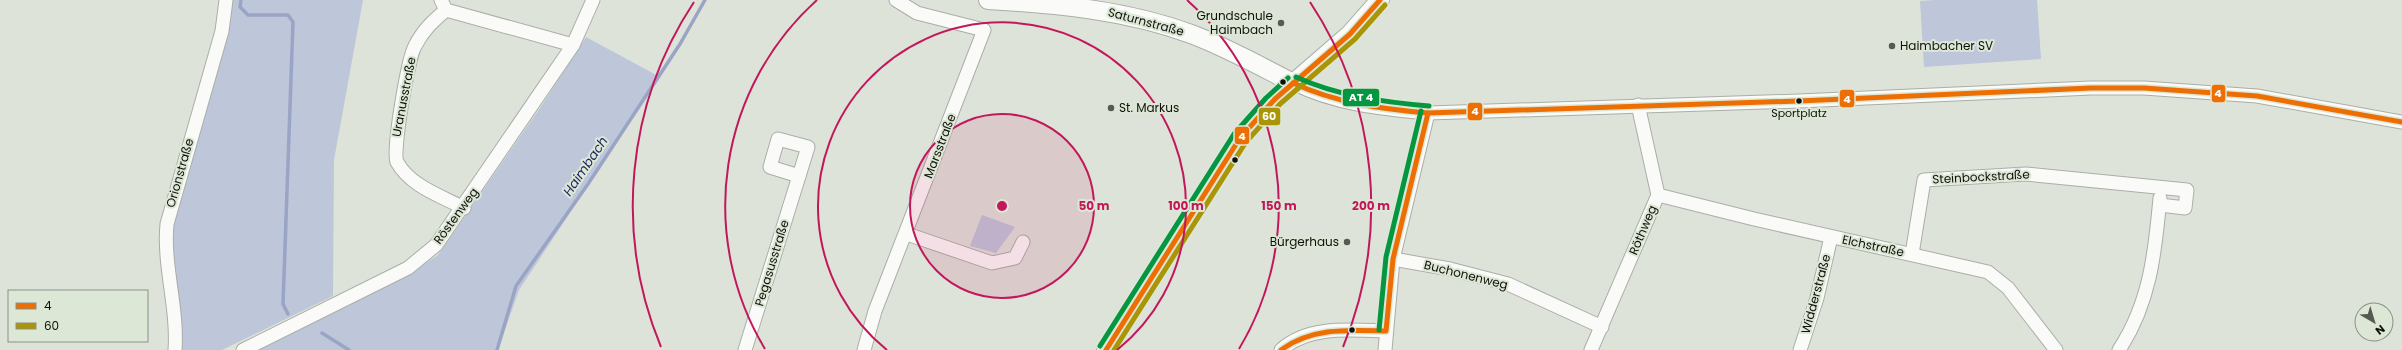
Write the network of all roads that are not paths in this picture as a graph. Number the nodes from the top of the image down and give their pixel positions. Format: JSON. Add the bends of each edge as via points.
{"nodes":[{"id":1,"x":226,"y":0,"type":"edge"},
{"id":2,"x":593,"y":0,"type":"edge"},
{"id":3,"x":896,"y":0,"type":"edge"},
{"id":4,"x":988,"y":0,"type":"edge"},
{"id":5,"x":1380,"y":0,"type":"edge"},
{"id":6,"x":443,"y":5,"type":"edge"},
{"id":7,"x":573,"y":45,"type":"junction"},
{"id":8,"x":1293,"y":83,"type":"junction"},
{"id":9,"x":1638,"y":105,"type":"junction"},
{"id":10,"x":1428,"y":113,"type":"junction"},
{"id":11,"x":2402,"y":122,"type":"edge"},
{"id":12,"x":799,"y":176,"type":"dead end"},
{"id":13,"x":2161,"y":188,"type":"junction"},
{"id":14,"x":1658,"y":195,"type":"junction"},
{"id":15,"x":2160,"y":205,"type":"junction"},
{"id":16,"x":464,"y":208,"type":"junction"},
{"id":17,"x":907,"y":234,"type":"junction"},
{"id":18,"x":1831,"y":237,"type":"junction"},
{"id":19,"x":1023,"y":242,"type":"dead end"},
{"id":20,"x":1912,"y":254,"type":"junction"},
{"id":21,"x":1393,"y":259,"type":"junction"},
{"id":22,"x":1602,"y":327,"type":"junction"},
{"id":23,"x":1386,"y":330,"type":"junction"},
{"id":24,"x":175,"y":350,"type":"edge"},
{"id":25,"x":243,"y":350,"type":"edge"},
{"id":26,"x":745,"y":350,"type":"edge"},
{"id":27,"x":864,"y":350,"type":"edge"},
{"id":28,"x":1106,"y":350,"type":"edge"},
{"id":29,"x":1281,"y":350,"type":"edge"},
{"id":30,"x":1385,"y":350,"type":"edge"},
{"id":31,"x":1591,"y":350,"type":"edge"},
{"id":32,"x":1800,"y":350,"type":"edge"},
{"id":33,"x":2056,"y":350,"type":"edge"},
{"id":34,"x":2119,"y":350,"type":"edge"}],
"edges":[{"from":1,"to":24,"type":"street","name":"Orionstraße","via":[[222,30],[167,224],[166,249],[176,320]]},
{"from":2,"to":7,"type":"street","name":"Röstenweg"},
{"from":3,"to":17,"type":"street","name":"Marsstraße","via":[[918,13],[984,30]]},
{"from":4,"to":8,"type":"main road","name":"Saturnstraße","via":[[1093,9],[1166,26],[1223,47]]},
{"from":5,"to":8,"type":"main road","via":[[1350,34]]},
{"from":6,"to":7,"type":"street","name":"Uranusstraße"},
{"from":6,"to":16,"type":"street","name":"Uranusstraße","via":[[414,48],[395,140],[396,161],[412,180]]},
{"from":7,"to":16,"type":"street","name":"Röstenweg"},
{"from":8,"to":10,"type":"street","via":[[1327,97],[1395,110]]},
{"from":8,"to":28,"type":"main road","via":[[1274,99],[1240,138]]},
{"from":9,"to":10,"type":"street"},
{"from":9,"to":11,"type":"street","via":[[2144,88],[2257,96]]},
{"from":9,"to":14,"type":"street","name":"Röthweg"},
{"from":10,"to":21,"type":"street"},
{"from":12,"to":26,"type":"street","name":"Pegasusstraße"},
{"from":13,"to":15,"type":"street"},
{"from":13,"to":15,"type":"street","name":"Steinbockstraße","via":[[2188,190],[2186,208]]},
{"from":13,"to":20,"type":"street","name":"Steinbockstraße","via":[[2026,174],[1924,180]]},
{"from":14,"to":18,"type":"street","name":"Elchstraße"},
{"from":14,"to":22,"type":"street","name":"Röthweg"},
{"from":15,"to":34,"type":"street","via":[[2148,285],[2134,328]]},
{"from":16,"to":25,"type":"street","name":"Röstenweg","via":[[436,245],[408,268]]},
{"from":17,"to":19,"type":"street","via":[[992,263],[1015,258]]},
{"from":17,"to":27,"type":"street","name":"Marsstraße","via":[[875,311]]},
{"from":18,"to":20,"type":"street","name":"Elchstraße"},
{"from":18,"to":32,"type":"street","name":"Widderstraße","via":[[1817,298]]},
{"from":20,"to":33,"type":"street","name":"Elchstraße","via":[[1988,272],[2008,288]]},
{"from":21,"to":22,"type":"street","name":"Buchonenweg","via":[[1450,269],[1508,284]]},
{"from":21,"to":23,"type":"street"},
{"from":22,"to":31,"type":"street","name":"Röthweg"},
{"from":23,"to":29,"type":"street","via":[[1313,333],[1294,340]]},
{"from":23,"to":30,"type":"street"}]}
